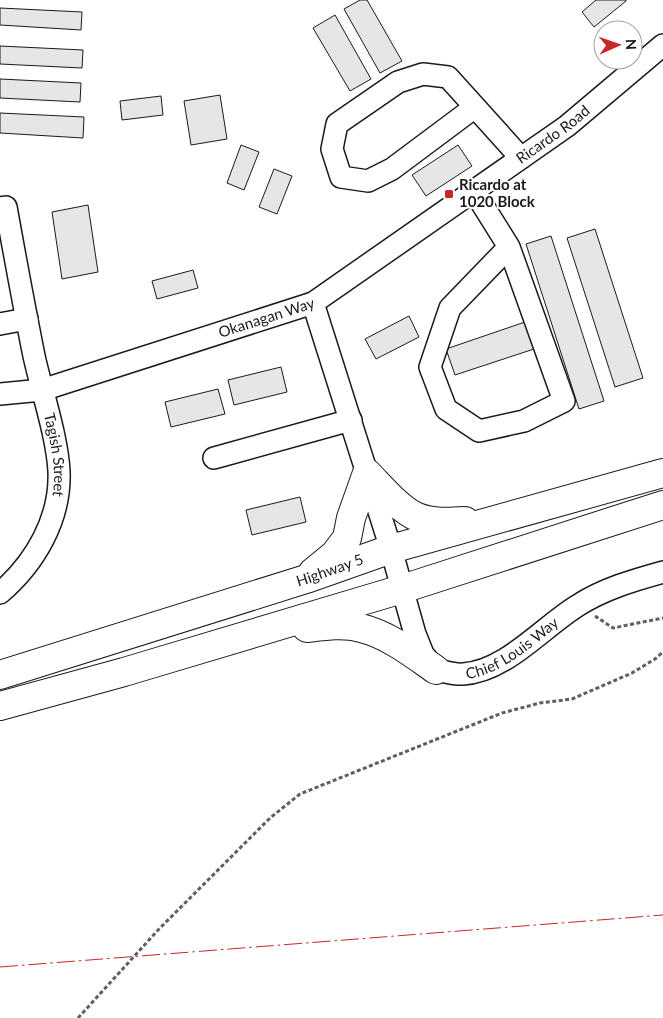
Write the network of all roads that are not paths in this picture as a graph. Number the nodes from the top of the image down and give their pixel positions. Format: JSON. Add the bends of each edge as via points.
{"nodes":[{"id":1,"x":663,"y":45,"type":"edge"},
{"id":2,"x":475,"y":107,"type":"junction"},
{"id":3,"x":521,"y":158,"type":"junction"},
{"id":4,"x":474,"y":191,"type":"junction"},
{"id":5,"x":0,"y":208,"type":"edge"},
{"id":6,"x":509,"y":247,"type":"junction"},
{"id":7,"x":313,"y":303,"type":"junction"},
{"id":8,"x":26,"y":319,"type":"junction"},
{"id":9,"x":0,"y":324,"type":"edge"},
{"id":10,"x":42,"y":390,"type":"junction"},
{"id":11,"x":0,"y":394,"type":"edge"},
{"id":12,"x":351,"y":420,"type":"junction"},
{"id":13,"x":214,"y":458,"type":"dead end"},
{"id":14,"x":367,"y":472,"type":"junction"},
{"id":15,"x":663,"y":473,"type":"edge"},
{"id":16,"x":663,"y":505,"type":"edge"},
{"id":17,"x":494,"y":521,"type":"junction"},
{"id":18,"x":391,"y":549,"type":"junction"},
{"id":19,"x":663,"y":572,"type":"edge"},
{"id":20,"x":306,"y":579,"type":"junction"},
{"id":21,"x":402,"y":589,"type":"junction"},
{"id":22,"x":0,"y":593,"type":"edge"},
{"id":23,"x":251,"y":634,"type":"junction"},
{"id":24,"x":436,"y":670,"type":"junction"},
{"id":25,"x":0,"y":675,"type":"edge"},
{"id":26,"x":0,"y":706,"type":"edge"}],
"edges":[{"from":1,"to":3,"type":"street","name":"Ricardo Road","via":[[567,126]]},
{"from":2,"to":2,"type":"street","via":[[448,77],[423,74],[398,82],[337,124],[332,149],[341,177],[368,181],[392,169]]},
{"from":2,"to":3,"type":"street"},
{"from":3,"to":4,"type":"street","name":"Ricardo Road"},
{"from":4,"to":6,"type":"street"},
{"from":4,"to":7,"type":"street","name":"Ricardo Road"},
{"from":5,"to":8,"type":"street","name":"Tagish Street","via":[[6,207]]},
{"from":6,"to":6,"type":"street","via":[[450,308],[430,367],[446,410],[479,431],[524,421],[564,400]]},
{"from":7,"to":10,"type":"street","name":"Okanagan Way"},
{"from":7,"to":12,"type":"street","name":"Okanagan Way"},
{"from":8,"to":9,"type":"street"},
{"from":8,"to":10,"type":"street","name":"Tagish Street"},
{"from":10,"to":11,"type":"street","name":"Okanagan Way"},
{"from":10,"to":22,"type":"street","name":"Tagish Street","via":[[59,472],[55,507],[38,550]]},
{"from":12,"to":13,"type":"street"},
{"from":12,"to":14,"type":"street","name":"Okanagan Way"},
{"from":14,"to":17,"type":"highway","via":[[396,502],[417,517],[439,522]]},
{"from":14,"to":18,"type":"street","name":"Okanagan Way"},
{"from":14,"to":20,"type":"highway","via":[[347,538],[335,554]]},
{"from":15,"to":17,"type":"highway","name":"Highway 5"},
{"from":16,"to":21,"type":"highway"},
{"from":17,"to":18,"type":"highway","name":"Highway 5"},
{"from":18,"to":20,"type":"highway","name":"Highway 5"},
{"from":18,"to":21,"type":"street","name":"Okanagan Way"},
{"from":19,"to":24,"type":"street","name":"Chief Louis Way","via":[[611,588],[578,605],[505,660],[462,674]]},
{"from":20,"to":25,"type":"highway","name":"Highway 5"},
{"from":21,"to":23,"type":"highway"},
{"from":21,"to":24,"type":"street","via":[[423,654]]},
{"from":23,"to":24,"type":"highway","via":[[329,625],[360,627],[403,647]]},
{"from":23,"to":26,"type":"highway"}]}
